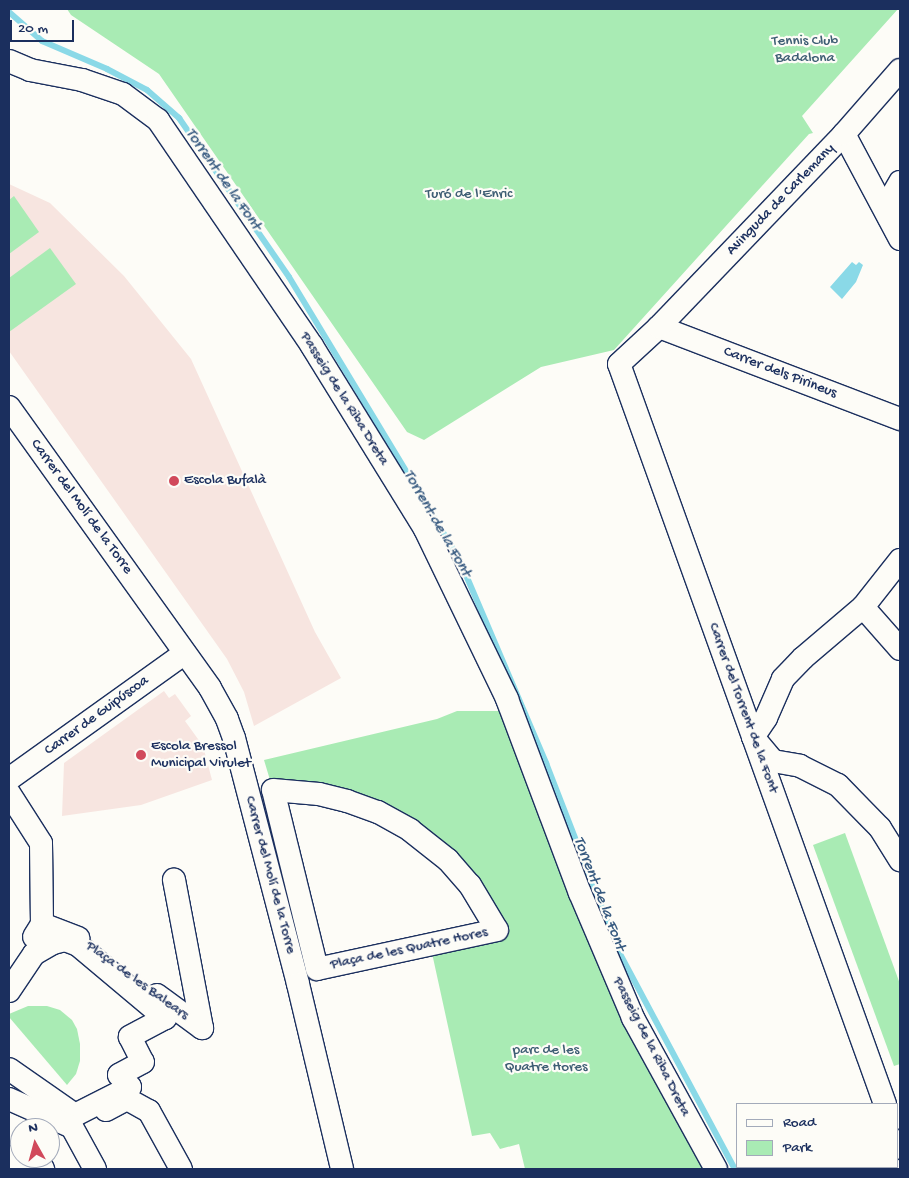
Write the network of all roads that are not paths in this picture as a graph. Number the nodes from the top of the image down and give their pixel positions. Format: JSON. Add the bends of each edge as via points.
{"nodes":[{"id":1,"x":9,"y":61,"type":"edge"},
{"id":2,"x":900,"y":70,"type":"edge"},
{"id":3,"x":844,"y":134,"type":"junction"},
{"id":4,"x":900,"y":182,"type":"edge"},
{"id":5,"x":890,"y":219,"type":"junction"},
{"id":6,"x":900,"y":239,"type":"edge"},
{"id":7,"x":660,"y":327,"type":"junction"},
{"id":8,"x":9,"y":407,"type":"edge"},
{"id":9,"x":900,"y":419,"type":"edge"},
{"id":10,"x":900,"y":560,"type":"edge"},
{"id":11,"x":863,"y":607,"type":"junction"},
{"id":12,"x":900,"y":649,"type":"edge"},
{"id":13,"x":185,"y":653,"type":"junction"},
{"id":14,"x":753,"y":737,"type":"junction"},
{"id":15,"x":9,"y":779,"type":"edge"},
{"id":16,"x":273,"y":790,"type":"joint"},
{"id":17,"x":9,"y":793,"type":"edge"},
{"id":18,"x":900,"y":860,"type":"edge"},
{"id":19,"x":174,"y":880,"type":"dead end"},
{"id":20,"x":42,"y":924,"type":"junction"},
{"id":21,"x":9,"y":976,"type":"edge"},
{"id":22,"x":9,"y":991,"type":"edge"},
{"id":23,"x":9,"y":1069,"type":"edge"},
{"id":24,"x":9,"y":1098,"type":"edge"},
{"id":25,"x":885,"y":1103,"type":"edge"},
{"id":26,"x":72,"y":1127,"type":"junction"},
{"id":27,"x":96,"y":1169,"type":"edge"},
{"id":28,"x":181,"y":1169,"type":"edge"},
{"id":29,"x":342,"y":1169,"type":"edge"},
{"id":30,"x":716,"y":1169,"type":"edge"}],
"edges":[{"from":1,"to":30,"type":"street","name":"Passeig de la Riba Dreta","via":[[30,70],[82,80],[123,94],[158,120],[312,346],[426,529],[508,699],[580,893],[632,1018]]},
{"from":2,"to":3,"type":"street","name":"Avinguda de Carlemany"},
{"from":3,"to":5,"type":"street"},
{"from":3,"to":7,"type":"street","name":"Avinguda de Carlemany"},
{"from":4,"to":5,"type":"street","via":[[889,201]]},
{"from":5,"to":6,"type":"street"},
{"from":7,"to":9,"type":"street","name":"Carrer dels Pirineus"},
{"from":7,"to":14,"type":"street","name":"Carrer del Torrent de la Font","via":[[619,364]]},
{"from":8,"to":13,"type":"street","name":"Carrer del Molí de la Torre"},
{"from":10,"to":11,"type":"street"},
{"from":11,"to":12,"type":"street"},
{"from":11,"to":14,"type":"street","via":[[783,679],[766,718]]},
{"from":13,"to":15,"type":"street","name":"Carrer de Guipúscoa"},
{"from":13,"to":29,"type":"street","name":"Carrer del Molí de la Torre","via":[[210,688],[234,738]]},
{"from":14,"to":18,"type":"street","via":[[773,761],[800,766],[838,786],[880,828]]},
{"from":14,"to":25,"type":"street","name":"Carrer del Torrent de la Font"},
{"from":16,"to":16,"type":"street","name":"Plaça de les Quatre Hores","via":[[317,970],[497,930],[483,903],[458,871],[423,840],[395,821],[347,801],[319,794]]},
{"from":17,"to":20,"type":"street","via":[[41,843]]},
{"from":19,"to":20,"type":"street","name":"Plaça de les Balears","via":[[202,1028],[79,939]]},
{"from":20,"to":21,"type":"street"},
{"from":22,"to":23,"type":"street","via":[[34,954],[65,940],[78,945],[165,1018],[130,1037],[143,1062],[118,1075],[130,1087],[75,1115]]},
{"from":24,"to":26,"type":"street"},
{"from":26,"to":27,"type":"street"},
{"from":26,"to":28,"type":"street","via":[[127,1099],[149,1111]]}]}
